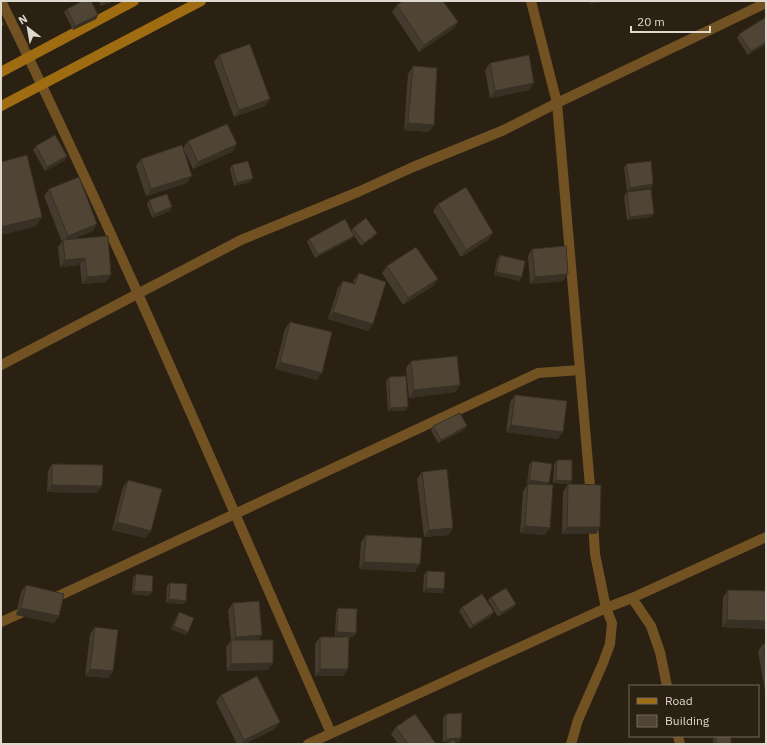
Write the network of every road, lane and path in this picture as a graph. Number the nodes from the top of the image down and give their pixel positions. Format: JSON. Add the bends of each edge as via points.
{"nodes":[{"id":1,"x":1,"y":1,"type":"edge"},
{"id":2,"x":134,"y":1,"type":"edge"},
{"id":3,"x":201,"y":1,"type":"edge"},
{"id":4,"x":531,"y":1,"type":"edge"},
{"id":5,"x":766,"y":3,"type":"edge"},
{"id":6,"x":29,"y":57,"type":"junction"},
{"id":7,"x":1,"y":72,"type":"edge"},
{"id":8,"x":42,"y":84,"type":"junction"},
{"id":9,"x":557,"y":103,"type":"junction"},
{"id":10,"x":1,"y":106,"type":"edge"},
{"id":11,"x":138,"y":294,"type":"junction"},
{"id":12,"x":1,"y":365,"type":"edge"},
{"id":13,"x":580,"y":370,"type":"junction"},
{"id":14,"x":235,"y":514,"type":"junction"},
{"id":15,"x":766,"y":537,"type":"edge"},
{"id":16,"x":632,"y":598,"type":"junction"},
{"id":17,"x":606,"y":608,"type":"junction"},
{"id":18,"x":1,"y":622,"type":"edge"},
{"id":19,"x":667,"y":685,"type":"edge"},
{"id":20,"x":332,"y":733,"type":"junction"},
{"id":21,"x":308,"y":744,"type":"edge"},
{"id":22,"x":571,"y":744,"type":"edge"}],
"edges":[{"from":1,"to":6,"type":"street"},
{"from":2,"to":6,"type":"street"},
{"from":3,"to":8,"type":"street"},
{"from":4,"to":9,"type":"street"},
{"from":5,"to":9,"type":"street"},
{"from":6,"to":7,"type":"street"},
{"from":6,"to":8,"type":"street"},
{"from":8,"to":10,"type":"street"},
{"from":8,"to":11,"type":"street"},
{"from":9,"to":11,"type":"street","via":[[504,130],[241,240]]},
{"from":9,"to":13,"type":"street"},
{"from":11,"to":12,"type":"street"},
{"from":11,"to":14,"type":"street"},
{"from":13,"to":14,"type":"street","via":[[538,373]]},
{"from":13,"to":17,"type":"street","via":[[595,554]]},
{"from":14,"to":18,"type":"street"},
{"from":14,"to":20,"type":"street"},
{"from":15,"to":16,"type":"street"},
{"from":16,"to":17,"type":"street"},
{"from":16,"to":19,"type":"street","via":[[651,626]]},
{"from":17,"to":20,"type":"street"},
{"from":17,"to":22,"type":"street","via":[[612,623],[610,644],[578,720]]},
{"from":20,"to":21,"type":"street"}]}
